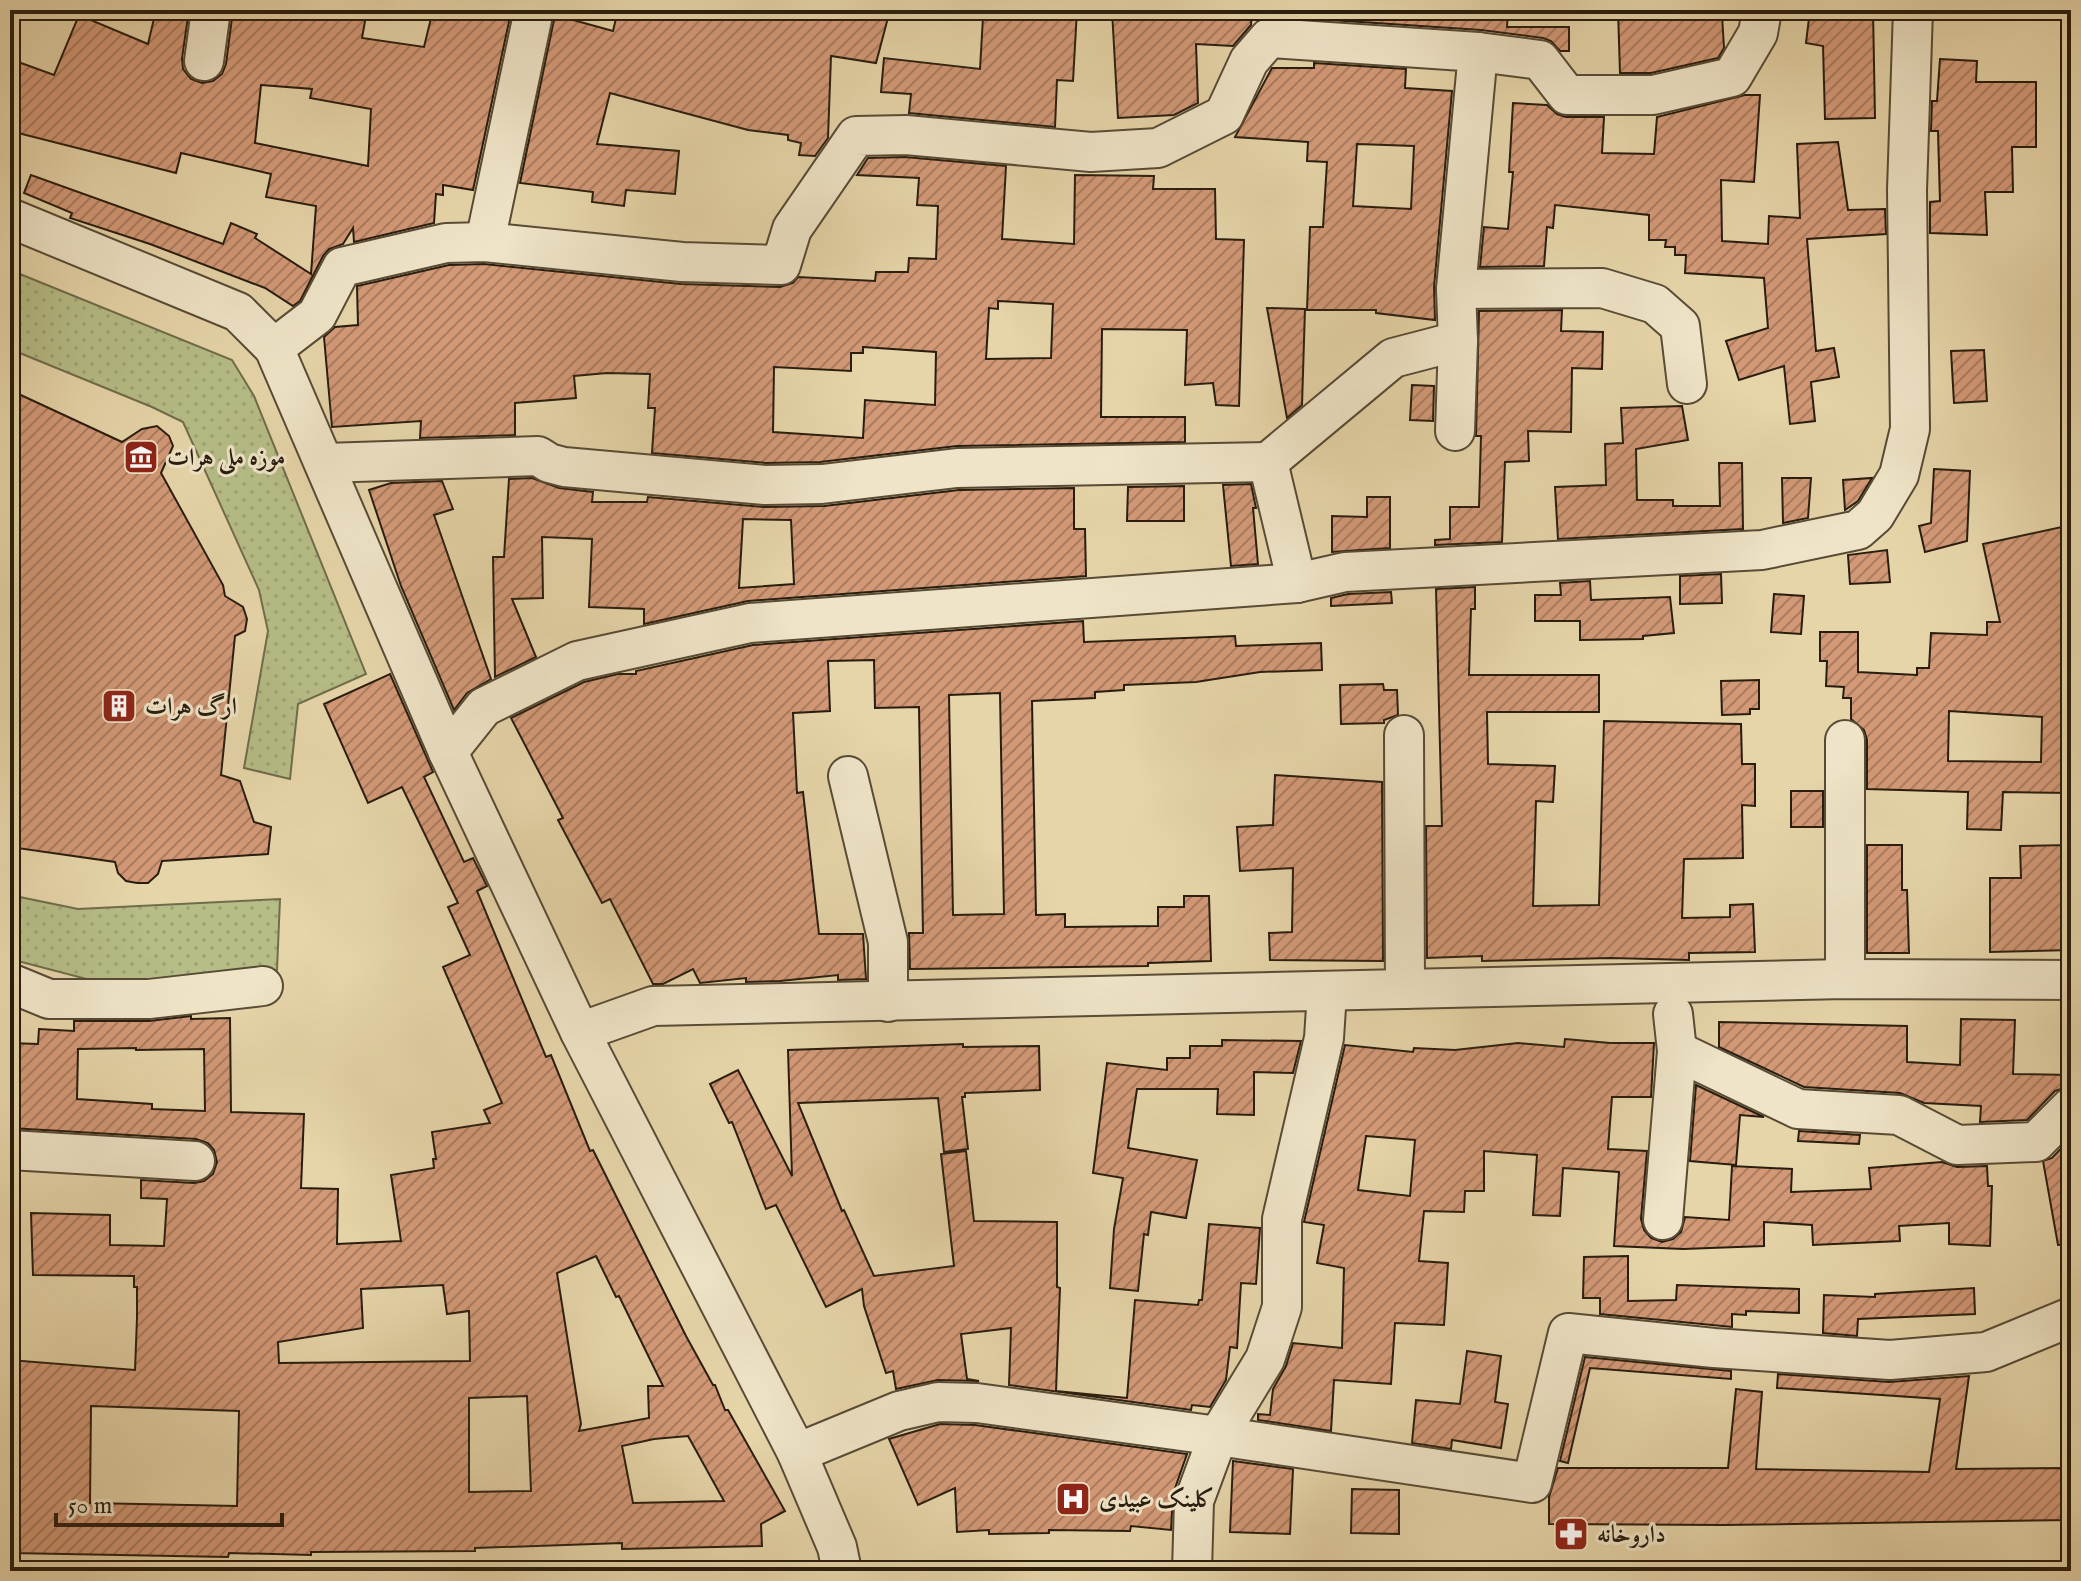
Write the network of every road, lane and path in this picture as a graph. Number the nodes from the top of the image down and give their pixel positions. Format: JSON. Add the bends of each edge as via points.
{"nodes":[{"id":1,"x":211,"y":10,"type":"edge"},
{"id":2,"x":534,"y":10,"type":"edge"},
{"id":3,"x":1762,"y":10,"type":"edge"},
{"id":4,"x":1913,"y":10,"type":"edge"},
{"id":5,"x":1270,"y":24,"type":"edge"},
{"id":6,"x":1478,"y":52,"type":"junction"},
{"id":7,"x":204,"y":61,"type":"dead end"},
{"id":8,"x":10,"y":218,"type":"edge"},
{"id":9,"x":485,"y":242,"type":"junction"},
{"id":10,"x":1456,"y":289,"type":"junction"},
{"id":11,"x":1458,"y":341,"type":"junction"},
{"id":12,"x":274,"y":348,"type":"junction"},
{"id":13,"x":1687,"y":384,"type":"dead end"},
{"id":14,"x":1455,"y":431,"type":"dead end"},
{"id":15,"x":1268,"y":462,"type":"junction"},
{"id":16,"x":325,"y":463,"type":"junction"},
{"id":17,"x":1297,"y":583,"type":"junction"},
{"id":18,"x":1404,"y":735,"type":"dead end"},
{"id":19,"x":1845,"y":740,"type":"dead end"},
{"id":20,"x":448,"y":752,"type":"junction"},
{"id":21,"x":848,"y":776,"type":"dead end"},
{"id":22,"x":1845,"y":979,"type":"junction"},
{"id":23,"x":2071,"y":980,"type":"edge"},
{"id":24,"x":10,"y":983,"type":"edge"},
{"id":25,"x":263,"y":986,"type":"dead end"},
{"id":26,"x":1405,"y":989,"type":"junction"},
{"id":27,"x":1327,"y":992,"type":"junction"},
{"id":28,"x":888,"y":1002,"type":"junction"},
{"id":29,"x":1673,"y":1014,"type":"dead end"},
{"id":30,"x":580,"y":1032,"type":"junction"},
{"id":31,"x":1677,"y":1051,"type":"junction"},
{"id":32,"x":2071,"y":1107,"type":"edge"},
{"id":33,"x":10,"y":1150,"type":"edge"},
{"id":34,"x":195,"y":1161,"type":"dead end"},
{"id":35,"x":1663,"y":1220,"type":"dead end"},
{"id":36,"x":2071,"y":1317,"type":"edge"},
{"id":37,"x":1218,"y":1436,"type":"junction"},
{"id":38,"x":797,"y":1453,"type":"junction"},
{"id":39,"x":842,"y":1571,"type":"edge"},
{"id":40,"x":1192,"y":1571,"type":"edge"}],
"edges":[{"from":1,"to":7,"type":"street"},
{"from":2,"to":9,"type":"street"},
{"from":3,"to":6,"type":"street","via":[[1758,33],[1732,77],[1653,95],[1567,95],[1540,60]]},
{"from":4,"to":17,"type":"street","via":[[1907,190],[1910,429],[1899,475],[1875,515],[1858,530],[1762,550],[1345,572]]},
{"from":5,"to":6,"type":"street"},
{"from":5,"to":9,"type":"street","via":[[1224,115],[1158,148],[1091,152],[906,135],[856,136],[792,229],[781,265],[682,262]]},
{"from":6,"to":10,"type":"street"},
{"from":8,"to":12,"type":"street","via":[[238,312]]},
{"from":9,"to":12,"type":"street","via":[[446,243],[342,267],[317,315]]},
{"from":10,"to":11,"type":"street"},
{"from":10,"to":13,"type":"street","via":[[1602,288],[1655,304],[1680,326]]},
{"from":11,"to":14,"type":"street"},
{"from":11,"to":15,"type":"street","via":[[1393,358]]},
{"from":12,"to":16,"type":"street"},
{"from":15,"to":16,"type":"street","via":[[957,468],[836,483],[765,485],[564,467],[538,456]]},
{"from":15,"to":17,"type":"street"},
{"from":16,"to":20,"type":"street"},
{"from":17,"to":20,"type":"street","via":[[750,623],[577,661],[484,707]]},
{"from":18,"to":26,"type":"street"},
{"from":19,"to":22,"type":"street"},
{"from":20,"to":30,"type":"street"},
{"from":21,"to":28,"type":"street","via":[[888,942]]},
{"from":22,"to":23,"type":"street"},
{"from":22,"to":26,"type":"street"},
{"from":24,"to":25,"type":"street","via":[[49,999],[149,999]]},
{"from":26,"to":27,"type":"street"},
{"from":27,"to":28,"type":"street"},
{"from":27,"to":37,"type":"street","via":[[1324,1038],[1282,1219],[1282,1307],[1265,1359]]},
{"from":28,"to":30,"type":"street","via":[[653,1006]]},
{"from":29,"to":31,"type":"street"},
{"from":30,"to":38,"type":"street"},
{"from":31,"to":32,"type":"street","via":[[1798,1109],[1899,1115],[1957,1145],[2036,1142]]},
{"from":31,"to":35,"type":"street"},
{"from":33,"to":34,"type":"street"},
{"from":36,"to":37,"type":"street","via":[[1986,1352],[1890,1360],[1568,1333],[1532,1483]]},
{"from":37,"to":38,"type":"street","via":[[938,1402],[899,1411]]},
{"from":37,"to":40,"type":"street","via":[[1194,1501]]},
{"from":38,"to":39,"type":"street"}]}
